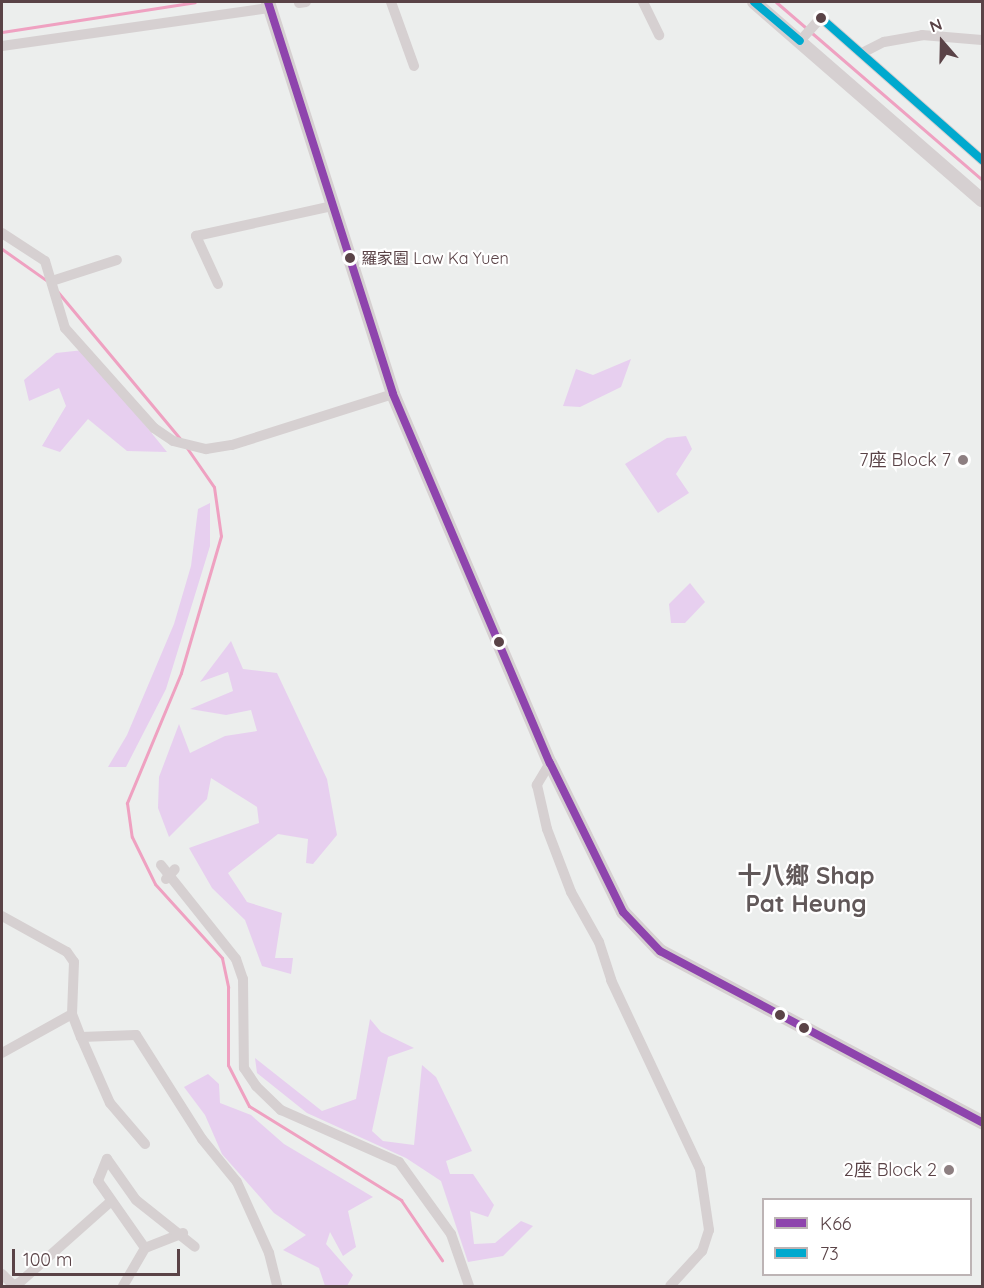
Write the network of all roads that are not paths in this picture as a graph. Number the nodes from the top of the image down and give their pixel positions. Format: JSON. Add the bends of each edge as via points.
{"nodes":[{"id":1,"x":391,"y":2,"type":"edge"},
{"id":2,"x":643,"y":2,"type":"edge"},
{"id":3,"x":754,"y":2,"type":"edge"},
{"id":4,"x":269,"y":5,"type":"edge"},
{"id":5,"x":659,"y":35,"type":"dead end"},
{"id":6,"x":982,"y":40,"type":"edge"},
{"id":7,"x":800,"y":41,"type":"junction"},
{"id":8,"x":2,"y":46,"type":"edge"},
{"id":9,"x":862,"y":53,"type":"junction"},
{"id":10,"x":414,"y":66,"type":"dead end"},
{"id":11,"x":982,"y":160,"type":"edge"},
{"id":12,"x":982,"y":200,"type":"edge"},
{"id":13,"x":332,"y":206,"type":"junction"},
{"id":14,"x":2,"y":233,"type":"edge"},
{"id":15,"x":117,"y":260,"type":"dead end"},
{"id":16,"x":53,"y":275,"type":"junction"},
{"id":17,"x":218,"y":284,"type":"dead end"},
{"id":18,"x":393,"y":394,"type":"junction"},
{"id":19,"x":550,"y":763,"type":"junction"},
{"id":20,"x":160,"y":866,"type":"dead end"},
{"id":21,"x":175,"y":869,"type":"dead end"},
{"id":22,"x":166,"y":879,"type":"junction"},
{"id":23,"x":2,"y":916,"type":"edge"},
{"id":24,"x":72,"y":1014,"type":"junction"},
{"id":25,"x":81,"y":1037,"type":"junction"},
{"id":26,"x":2,"y":1053,"type":"edge"},
{"id":27,"x":982,"y":1122,"type":"edge"},
{"id":28,"x":145,"y":1144,"type":"dead end"},
{"id":29,"x":109,"y":1203,"type":"junction"},
{"id":30,"x":183,"y":1233,"type":"junction"},
{"id":31,"x":195,"y":1247,"type":"dead end"},
{"id":32,"x":145,"y":1248,"type":"junction"},
{"id":33,"x":2,"y":1274,"type":"edge"},
{"id":34,"x":123,"y":1287,"type":"edge"},
{"id":35,"x":277,"y":1287,"type":"edge"},
{"id":36,"x":469,"y":1287,"type":"edge"},
{"id":37,"x":669,"y":1287,"type":"edge"}],
"edges":[{"from":1,"to":10,"type":"street"},
{"from":2,"to":5,"type":"street"},
{"from":3,"to":7,"type":"street"},
{"from":4,"to":8,"type":"street"},
{"from":4,"to":13,"type":"street"},
{"from":6,"to":9,"type":"street","via":[[922,35],[884,42]]},
{"from":7,"to":9,"type":"street","via":[[821,18]]},
{"from":7,"to":12,"type":"street"},
{"from":9,"to":11,"type":"street"},
{"from":13,"to":17,"type":"street","via":[[196,236]]},
{"from":13,"to":18,"type":"street"},
{"from":14,"to":16,"type":"street","via":[[36,252]]},
{"from":15,"to":16,"type":"street"},
{"from":16,"to":18,"type":"street","via":[[65,328],[154,428],[173,441],[195,447],[232,445]]},
{"from":18,"to":19,"type":"street"},
{"from":19,"to":27,"type":"street","via":[[603,880],[623,912],[660,951]]},
{"from":19,"to":37,"type":"street","via":[[537,785],[547,829],[571,892],[599,942],[610,980],[700,1169],[709,1230],[702,1251]]},
{"from":20,"to":22,"type":"street"},
{"from":21,"to":22,"type":"street"},
{"from":22,"to":36,"type":"street","via":[[236,959],[243,979],[240,1043],[244,1068],[256,1086],[281,1110],[399,1162],[451,1234]]},
{"from":23,"to":24,"type":"street","via":[[67,952],[74,962]]},
{"from":24,"to":25,"type":"street"},
{"from":24,"to":26,"type":"street"},
{"from":25,"to":28,"type":"street","via":[[111,1103]]},
{"from":25,"to":35,"type":"street","via":[[136,1035],[202,1139],[237,1182],[269,1253]]},
{"from":29,"to":30,"type":"street","via":[[98,1182],[107,1159],[136,1200]]},
{"from":29,"to":32,"type":"street"},
{"from":29,"to":33,"type":"street","via":[[19,1283],[13,1285]]},
{"from":30,"to":31,"type":"street"},
{"from":30,"to":32,"type":"street"},
{"from":32,"to":34,"type":"street"}]}
